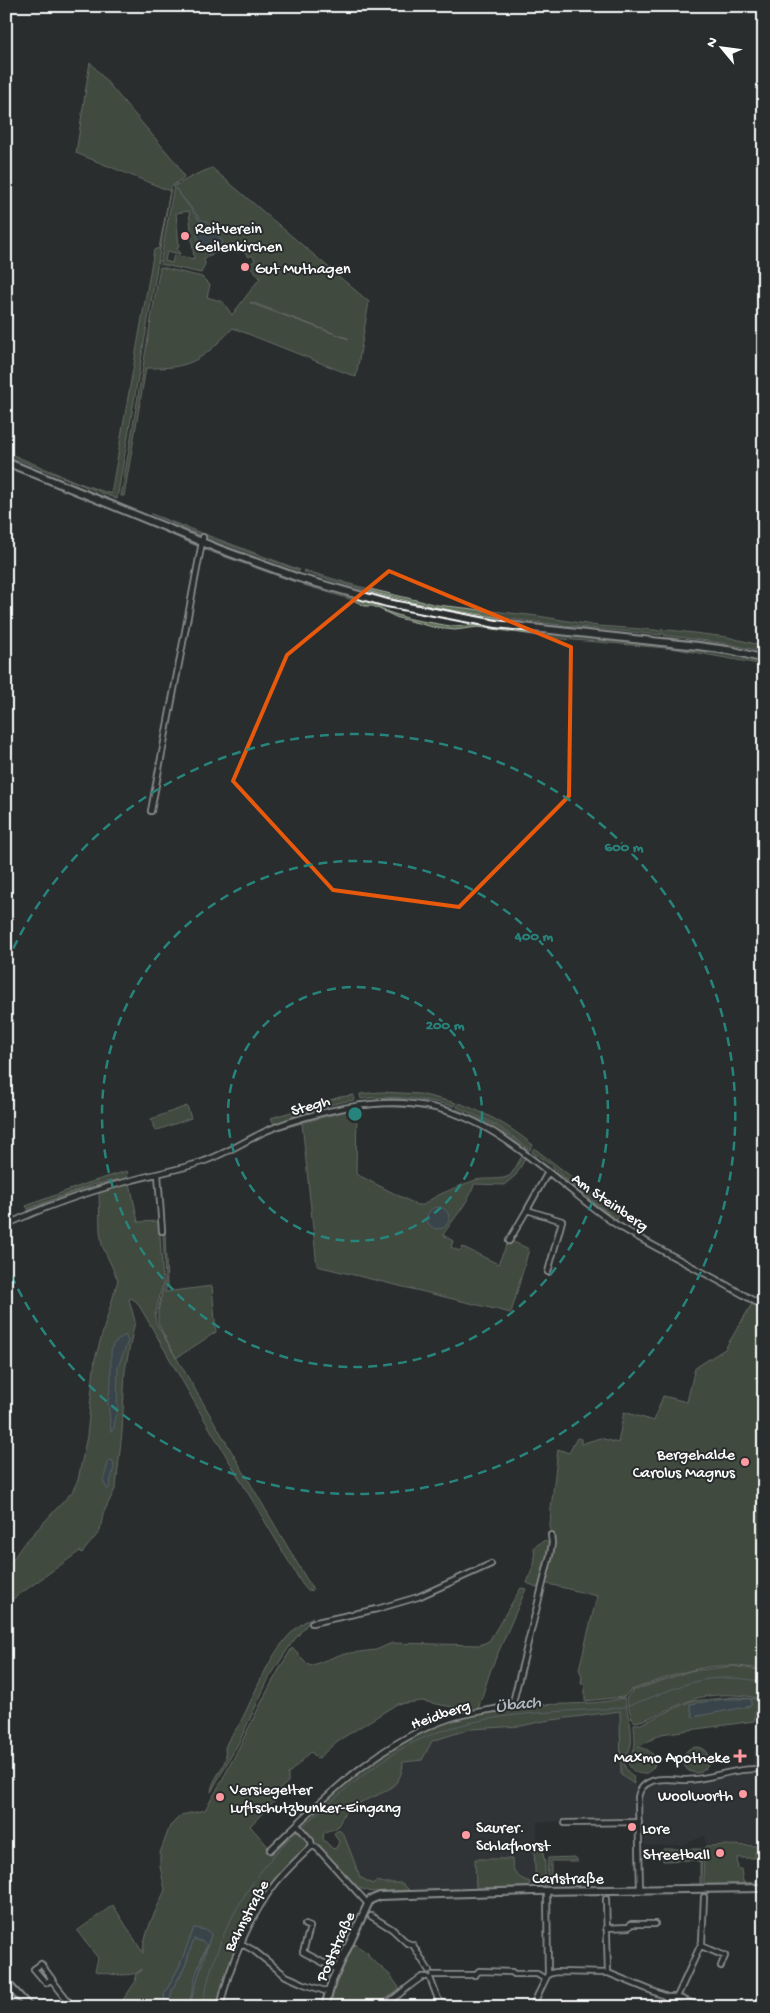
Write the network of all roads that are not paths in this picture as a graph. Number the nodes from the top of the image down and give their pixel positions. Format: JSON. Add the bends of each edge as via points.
{"nodes":[{"id":1,"x":6,"y":462,"type":"edge"},
{"id":2,"x":203,"y":540,"type":"junction"},
{"id":3,"x":764,"y":659,"type":"edge"},
{"id":4,"x":151,"y":811,"type":"dead end"},
{"id":5,"x":476,"y":1121,"type":"joint"},
{"id":6,"x":548,"y":1172,"type":"junction"},
{"id":7,"x":158,"y":1174,"type":"junction"},
{"id":8,"x":527,"y":1210,"type":"junction"},
{"id":9,"x":6,"y":1225,"type":"edge"},
{"id":10,"x":162,"y":1231,"type":"dead end"},
{"id":11,"x":510,"y":1241,"type":"dead end"},
{"id":12,"x":548,"y":1272,"type":"dead end"},
{"id":13,"x":764,"y":1307,"type":"edge"},
{"id":14,"x":551,"y":1535,"type":"dead end"},
{"id":15,"x":491,"y":1564,"type":"dead end"},
{"id":16,"x":312,"y":1623,"type":"dead end"},
{"id":17,"x":764,"y":1770,"type":"edge"},
{"id":18,"x":639,"y":1822,"type":"junction"},
{"id":19,"x":565,"y":1823,"type":"dead end"},
{"id":20,"x":299,"y":1827,"type":"junction"},
{"id":21,"x":312,"y":1846,"type":"junction"},
{"id":22,"x":270,"y":1850,"type":"dead end"},
{"id":23,"x":764,"y":1888,"type":"edge"},
{"id":24,"x":640,"y":1890,"type":"junction"},
{"id":25,"x":547,"y":1891,"type":"junction"},
{"id":26,"x":704,"y":1897,"type":"dead end"},
{"id":27,"x":374,"y":1898,"type":"joint"},
{"id":28,"x":606,"y":1899,"type":"dead end"},
{"id":29,"x":368,"y":1904,"type":"junction"},
{"id":30,"x":371,"y":1916,"type":"dead end"},
{"id":31,"x":655,"y":1924,"type":"dead end"},
{"id":32,"x":305,"y":1925,"type":"dead end"},
{"id":33,"x":606,"y":1928,"type":"junction"},
{"id":34,"x":242,"y":1944,"type":"junction"},
{"id":35,"x":700,"y":1946,"type":"junction"},
{"id":36,"x":721,"y":1966,"type":"dead end"},
{"id":37,"x":336,"y":1970,"type":"junction"},
{"id":38,"x":608,"y":1973,"type":"junction"},
{"id":39,"x":548,"y":1974,"type":"junction"},
{"id":40,"x":430,"y":1977,"type":"junction"},
{"id":41,"x":545,"y":1979,"type":"junction"},
{"id":42,"x":51,"y":1980,"type":"dead end"},
{"id":43,"x":6,"y":1982,"type":"edge"},
{"id":44,"x":328,"y":1992,"type":"junction"},
{"id":45,"x":667,"y":1997,"type":"junction"},
{"id":46,"x":677,"y":1997,"type":"junction"},
{"id":47,"x":29,"y":2007,"type":"edge"},
{"id":48,"x":73,"y":2007,"type":"edge"},
{"id":49,"x":220,"y":2007,"type":"edge"},
{"id":50,"x":325,"y":2007,"type":"edge"},
{"id":51,"x":382,"y":2007,"type":"edge"},
{"id":52,"x":446,"y":2007,"type":"edge"},
{"id":53,"x":532,"y":2007,"type":"edge"},
{"id":54,"x":663,"y":2007,"type":"edge"},
{"id":55,"x":682,"y":2007,"type":"edge"},
{"id":56,"x":701,"y":2007,"type":"edge"}],
"edges":[{"from":1,"to":2,"type":"main road"},
{"from":2,"to":3,"type":"main road","via":[[299,578],[406,607],[496,624],[698,646]]},
{"from":2,"to":4,"type":"street"},
{"from":5,"to":6,"type":"street","name":"Am Steinberg"},
{"from":5,"to":7,"type":"street","name":"Stegh","via":[[453,1112],[401,1102],[341,1108],[278,1126],[210,1159]]},
{"from":6,"to":8,"type":"street"},
{"from":6,"to":13,"type":"street","name":"Am Steinberg","via":[[616,1224]]},
{"from":7,"to":9,"type":"street","name":"Stegh","via":[[92,1191]]},
{"from":7,"to":10,"type":"street"},
{"from":8,"to":11,"type":"street"},
{"from":8,"to":12,"type":"street","via":[[562,1221]]},
{"from":14,"to":20,"type":"street","name":"Heidberg","via":[[550,1555],[512,1706],[452,1718],[413,1734],[357,1771]]},
{"from":15,"to":16,"type":"street","via":[[418,1597]]},
{"from":17,"to":18,"type":"street","via":[[746,1769],[706,1778],[652,1781],[645,1784],[639,1793]]},
{"from":18,"to":19,"type":"street"},
{"from":18,"to":24,"type":"street"},
{"from":20,"to":21,"type":"street"},
{"from":20,"to":22,"type":"street","name":"Heidberg"},
{"from":21,"to":29,"type":"street"},
{"from":21,"to":34,"type":"street","name":"Bahnstraße","via":[[273,1886]]},
{"from":23,"to":24,"type":"main road","name":"Carlstraße"},
{"from":24,"to":25,"type":"main road","name":"Carlstraße"},
{"from":25,"to":27,"type":"main road","name":"Carlstraße","via":[[391,1894]]},
{"from":25,"to":39,"type":"street"},
{"from":26,"to":35,"type":"street","via":[[704,1930]]},
{"from":27,"to":29,"type":"main road","name":"Poststraße"},
{"from":28,"to":33,"type":"street"},
{"from":29,"to":37,"type":"main road","name":"Poststraße"},
{"from":30,"to":40,"type":"street","via":[[413,1945]]},
{"from":31,"to":33,"type":"street"},
{"from":32,"to":37,"type":"street","via":[[310,1927],[303,1952]]},
{"from":33,"to":38,"type":"street"},
{"from":34,"to":44,"type":"street","via":[[286,1976]]},
{"from":34,"to":49,"type":"street","name":"Bahnstraße","via":[[227,1979]]},
{"from":35,"to":36,"type":"street","via":[[725,1956]]},
{"from":35,"to":46,"type":"street"},
{"from":37,"to":44,"type":"main road","name":"Poststraße"},
{"from":38,"to":39,"type":"street"},
{"from":38,"to":45,"type":"street"},
{"from":39,"to":41,"type":"street"},
{"from":40,"to":41,"type":"street","via":[[475,1975],[479,1971],[537,1974]]},
{"from":40,"to":51,"type":"street","via":[[422,1977]]},
{"from":40,"to":52,"type":"street","via":[[438,1999]]},
{"from":41,"to":53,"type":"street"},
{"from":42,"to":48,"type":"street"},
{"from":43,"to":47,"type":"main road"},
{"from":44,"to":50,"type":"main road","name":"Poststraße"},
{"from":45,"to":46,"type":"street"},
{"from":45,"to":54,"type":"street"},
{"from":45,"to":55,"type":"street"},
{"from":46,"to":56,"type":"street"}]}
